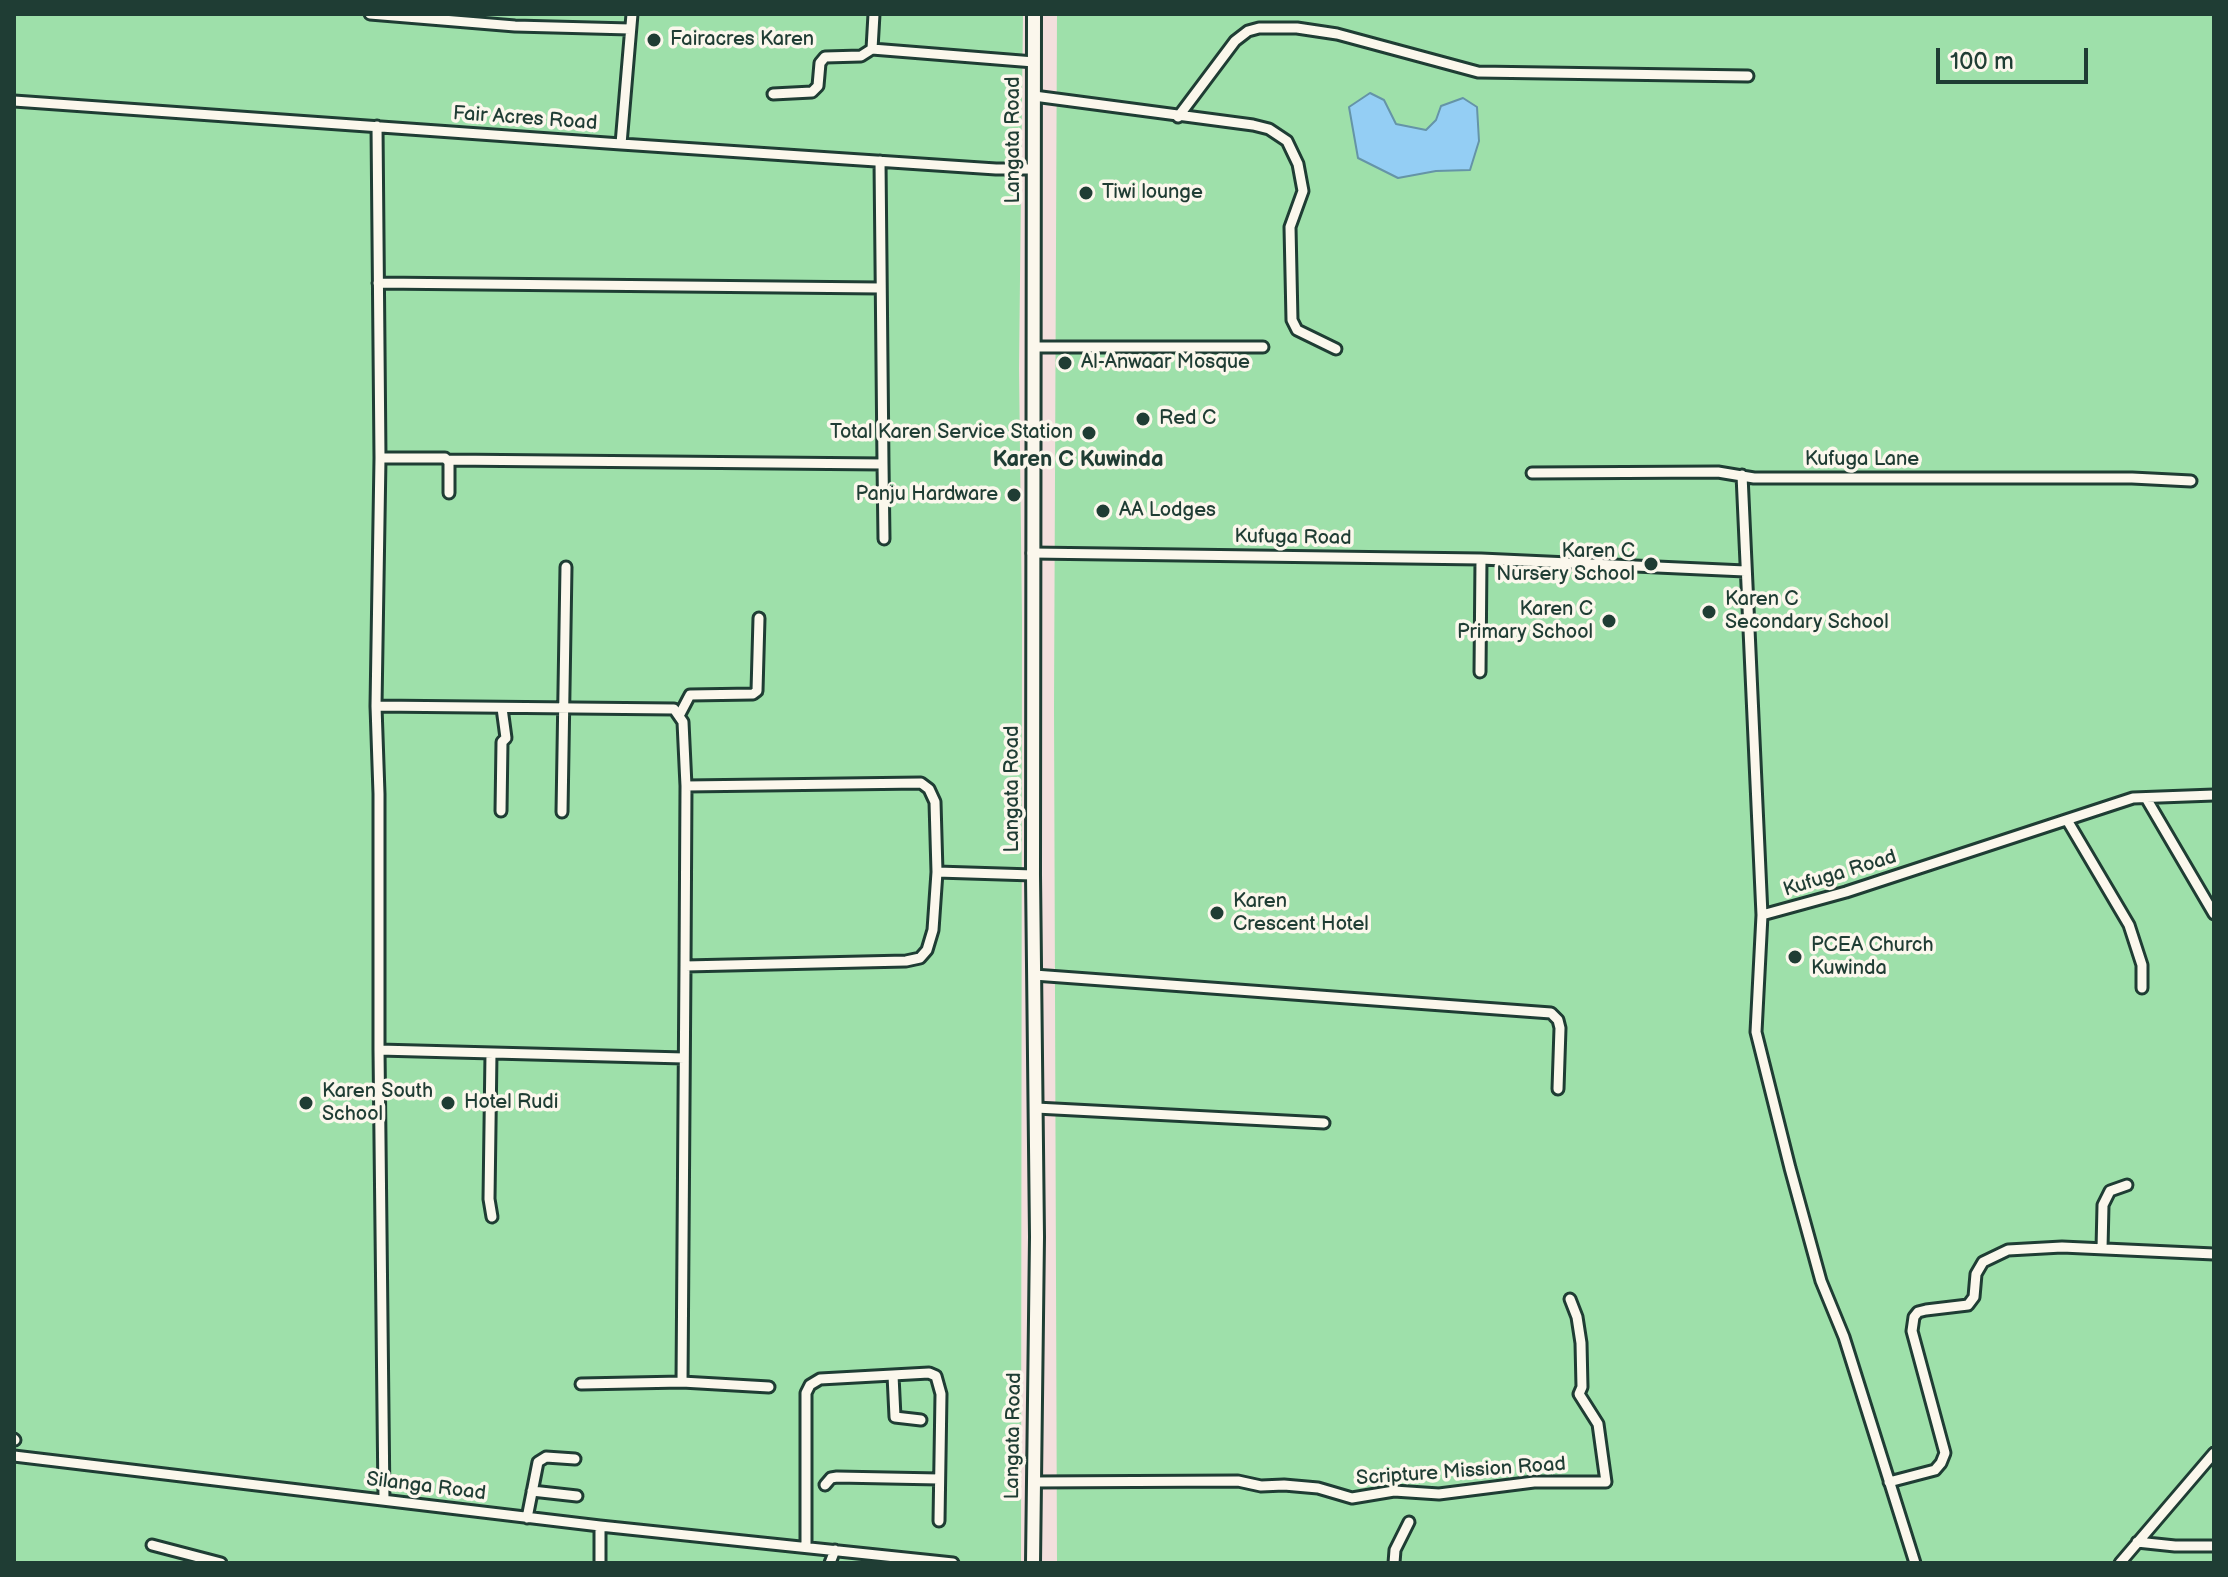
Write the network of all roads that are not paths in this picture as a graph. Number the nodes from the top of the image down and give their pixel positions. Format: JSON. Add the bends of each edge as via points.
{"nodes":[{"id":1,"x":370,"y":14,"type":"edge"},
{"id":2,"x":632,"y":14,"type":"edge"},
{"id":3,"x":874,"y":14,"type":"edge"},
{"id":4,"x":1034,"y":14,"type":"edge"},
{"id":5,"x":630,"y":29,"type":"junction"},
{"id":6,"x":872,"y":49,"type":"junction"},
{"id":7,"x":1034,"y":62,"type":"junction"},
{"id":8,"x":1748,"y":76,"type":"dead end"},
{"id":9,"x":773,"y":94,"type":"dead end"},
{"id":10,"x":1034,"y":96,"type":"junction"},
{"id":11,"x":14,"y":101,"type":"edge"},
{"id":12,"x":1178,"y":117,"type":"junction"},
{"id":13,"x":377,"y":126,"type":"junction"},
{"id":14,"x":621,"y":144,"type":"junction"},
{"id":15,"x":880,"y":161,"type":"junction"},
{"id":16,"x":1034,"y":169,"type":"junction"},
{"id":17,"x":378,"y":283,"type":"junction"},
{"id":18,"x":880,"y":288,"type":"junction"},
{"id":19,"x":1033,"y":347,"type":"junction"},
{"id":20,"x":1263,"y":347,"type":"dead end"},
{"id":21,"x":1336,"y":349,"type":"dead end"},
{"id":22,"x":380,"y":458,"type":"junction"},
{"id":23,"x":448,"y":460,"type":"junction"},
{"id":24,"x":883,"y":464,"type":"junction"},
{"id":25,"x":1532,"y":473,"type":"dead end"},
{"id":26,"x":1742,"y":475,"type":"junction"},
{"id":27,"x":2191,"y":481,"type":"dead end"},
{"id":28,"x":449,"y":493,"type":"dead end"},
{"id":29,"x":884,"y":539,"type":"dead end"},
{"id":30,"x":1032,"y":553,"type":"junction"},
{"id":31,"x":1481,"y":559,"type":"junction"},
{"id":32,"x":566,"y":567,"type":"dead end"},
{"id":33,"x":1745,"y":571,"type":"junction"},
{"id":34,"x":759,"y":618,"type":"dead end"},
{"id":35,"x":1480,"y":672,"type":"dead end"},
{"id":36,"x":376,"y":706,"type":"junction"},
{"id":37,"x":565,"y":707,"type":"junction"},
{"id":38,"x":502,"y":708,"type":"junction"},
{"id":39,"x":680,"y":714,"type":"junction"},
{"id":40,"x":686,"y":786,"type":"junction"},
{"id":41,"x":2214,"y":795,"type":"edge"},
{"id":42,"x":2146,"y":798,"type":"junction"},
{"id":43,"x":501,"y":811,"type":"dead end"},
{"id":44,"x":562,"y":812,"type":"dead end"},
{"id":45,"x":2067,"y":820,"type":"junction"},
{"id":46,"x":937,"y":872,"type":"junction"},
{"id":47,"x":1033,"y":875,"type":"junction"},
{"id":48,"x":2214,"y":914,"type":"edge"},
{"id":49,"x":1762,"y":915,"type":"junction"},
{"id":50,"x":685,"y":966,"type":"junction"},
{"id":51,"x":1034,"y":975,"type":"junction"},
{"id":52,"x":2142,"y":988,"type":"dead end"},
{"id":53,"x":379,"y":1050,"type":"junction"},
{"id":54,"x":491,"y":1053,"type":"junction"},
{"id":55,"x":684,"y":1058,"type":"junction"},
{"id":56,"x":1558,"y":1089,"type":"dead end"},
{"id":57,"x":1036,"y":1108,"type":"junction"},
{"id":58,"x":1324,"y":1123,"type":"dead end"},
{"id":59,"x":2127,"y":1185,"type":"dead end"},
{"id":60,"x":492,"y":1217,"type":"dead end"},
{"id":61,"x":2102,"y":1249,"type":"junction"},
{"id":62,"x":2214,"y":1254,"type":"edge"},
{"id":63,"x":1570,"y":1299,"type":"dead end"},
{"id":64,"x":893,"y":1375,"type":"junction"},
{"id":65,"x":682,"y":1382,"type":"junction"},
{"id":66,"x":581,"y":1384,"type":"dead end"},
{"id":67,"x":769,"y":1387,"type":"dead end"},
{"id":68,"x":921,"y":1420,"type":"dead end"},
{"id":69,"x":2214,"y":1453,"type":"edge"},
{"id":70,"x":14,"y":1456,"type":"edge"},
{"id":71,"x":575,"y":1459,"type":"dead end"},
{"id":72,"x":939,"y":1479,"type":"junction"},
{"id":73,"x":1033,"y":1482,"type":"junction"},
{"id":74,"x":1889,"y":1482,"type":"junction"},
{"id":75,"x":825,"y":1485,"type":"dead end"},
{"id":76,"x":532,"y":1491,"type":"junction"},
{"id":77,"x":577,"y":1496,"type":"dead end"},
{"id":78,"x":384,"y":1500,"type":"junction"},
{"id":79,"x":527,"y":1518,"type":"junction"},
{"id":80,"x":939,"y":1521,"type":"dead end"},
{"id":81,"x":1409,"y":1522,"type":"dead end"},
{"id":82,"x":600,"y":1526,"type":"junction"},
{"id":83,"x":2137,"y":1542,"type":"junction"},
{"id":84,"x":152,"y":1545,"type":"dead end"},
{"id":85,"x":2214,"y":1546,"type":"edge"},
{"id":86,"x":806,"y":1547,"type":"junction"},
{"id":87,"x":835,"y":1550,"type":"junction"},
{"id":88,"x":221,"y":1563,"type":"edge"},
{"id":89,"x":600,"y":1563,"type":"edge"},
{"id":90,"x":830,"y":1563,"type":"edge"},
{"id":91,"x":953,"y":1563,"type":"edge"},
{"id":92,"x":1033,"y":1563,"type":"edge"},
{"id":93,"x":1394,"y":1563,"type":"edge"},
{"id":94,"x":1915,"y":1563,"type":"edge"},
{"id":95,"x":2120,"y":1563,"type":"edge"}],
"edges":[{"from":1,"to":5,"type":"street"},
{"from":2,"to":5,"type":"street"},
{"from":3,"to":6,"type":"street"},
{"from":4,"to":7,"type":"main road","name":"Langata Road"},
{"from":5,"to":14,"type":"street"},
{"from":6,"to":7,"type":"street"},
{"from":6,"to":9,"type":"street","via":[[861,56],[822,59],[818,86],[812,92]]},
{"from":7,"to":10,"type":"main road","name":"Langata Road"},
{"from":8,"to":12,"type":"street","via":[[1478,72],[1337,34],[1259,28],[1235,41]]},
{"from":10,"to":12,"type":"street"},
{"from":10,"to":16,"type":"main road","name":"Langata Road"},
{"from":11,"to":13,"type":"street","name":"Fair Acres Road"},
{"from":12,"to":21,"type":"street","via":[[1253,125],[1287,141],[1303,191],[1290,227],[1292,320],[1297,330]]},
{"from":13,"to":14,"type":"street","name":"Fair Acres Road"},
{"from":13,"to":17,"type":"street"},
{"from":14,"to":15,"type":"street","name":"Fair Acres Road"},
{"from":15,"to":16,"type":"street","name":"Fair Acres Road"},
{"from":15,"to":18,"type":"street"},
{"from":16,"to":19,"type":"main road","name":"Langata Road"},
{"from":17,"to":18,"type":"street"},
{"from":17,"to":22,"type":"street"},
{"from":18,"to":24,"type":"street"},
{"from":19,"to":20,"type":"street"},
{"from":19,"to":30,"type":"main road","name":"Langata Road"},
{"from":22,"to":23,"type":"street"},
{"from":22,"to":36,"type":"street"},
{"from":23,"to":24,"type":"street"},
{"from":23,"to":28,"type":"street"},
{"from":24,"to":29,"type":"street"},
{"from":25,"to":26,"type":"street","name":"Kufuga Lane"},
{"from":26,"to":27,"type":"street","name":"Kufuga Lane"},
{"from":26,"to":33,"type":"street","name":"Kufuga Road"},
{"from":30,"to":31,"type":"street","name":"Kufuga Road"},
{"from":30,"to":47,"type":"main road","name":"Langata Road"},
{"from":31,"to":33,"type":"street","name":"Kufuga Road"},
{"from":31,"to":35,"type":"street"},
{"from":32,"to":37,"type":"street"},
{"from":33,"to":49,"type":"street","name":"Kufuga Road"},
{"from":34,"to":39,"type":"street","via":[[757,691],[690,695]]},
{"from":36,"to":38,"type":"street"},
{"from":36,"to":53,"type":"street"},
{"from":37,"to":38,"type":"street"},
{"from":37,"to":39,"type":"street","via":[[668,708]]},
{"from":37,"to":44,"type":"street"},
{"from":38,"to":43,"type":"street","via":[[506,738]]},
{"from":39,"to":40,"type":"street"},
{"from":40,"to":46,"type":"street","via":[[921,783],[935,802]]},
{"from":40,"to":50,"type":"street"},
{"from":41,"to":42,"type":"street","name":"Kufuga Road"},
{"from":42,"to":45,"type":"street","name":"Kufuga Road"},
{"from":42,"to":48,"type":"street"},
{"from":45,"to":49,"type":"street","name":"Kufuga Road"},
{"from":45,"to":52,"type":"street","via":[[2129,925],[2142,965]]},
{"from":46,"to":47,"type":"street"},
{"from":46,"to":50,"type":"street","via":[[933,930],[920,958]]},
{"from":47,"to":51,"type":"main road","name":"Langata Road"},
{"from":49,"to":74,"type":"street","via":[[1756,1032],[1821,1281]]},
{"from":50,"to":55,"type":"street"},
{"from":51,"to":56,"type":"street","via":[[1551,1013],[1560,1028]]},
{"from":51,"to":57,"type":"main road","name":"Langata Road"},
{"from":53,"to":54,"type":"street"},
{"from":53,"to":78,"type":"street"},
{"from":54,"to":55,"type":"street"},
{"from":54,"to":60,"type":"street"},
{"from":55,"to":65,"type":"street"},
{"from":57,"to":58,"type":"street"},
{"from":57,"to":73,"type":"main road","name":"Langata Road"},
{"from":59,"to":61,"type":"street","via":[[2110,1191],[2103,1205]]},
{"from":61,"to":62,"type":"street"},
{"from":61,"to":74,"type":"street","via":[[1995,1254],[1976,1274],[1968,1305],[1918,1312],[1912,1331],[1945,1453],[1935,1470]]},
{"from":63,"to":73,"type":"street","name":"Scripture Mission Road","via":[[1581,1343],[1579,1394],[1598,1424],[1606,1482],[1534,1482],[1352,1498],[1318,1488],[1238,1481]]},
{"from":64,"to":68,"type":"street","via":[[895,1417]]},
{"from":64,"to":72,"type":"street","via":[[929,1373],[940,1384]]},
{"from":64,"to":86,"type":"street","via":[[820,1379],[807,1388]]},
{"from":65,"to":66,"type":"street"},
{"from":65,"to":67,"type":"street"},
{"from":69,"to":83,"type":"street"},
{"from":70,"to":78,"type":"street","name":"Silanga Road"},
{"from":71,"to":76,"type":"street","via":[[540,1459]]},
{"from":72,"to":75,"type":"street","via":[[837,1477]]},
{"from":72,"to":80,"type":"street"},
{"from":73,"to":92,"type":"main road","name":"Langata Road"},
{"from":74,"to":94,"type":"street"},
{"from":76,"to":77,"type":"street"},
{"from":76,"to":79,"type":"street"},
{"from":78,"to":79,"type":"street","name":"Silanga Road"},
{"from":79,"to":82,"type":"street","name":"Silanga Road"},
{"from":81,"to":93,"type":"street"},
{"from":82,"to":86,"type":"street","name":"Silanga Road"},
{"from":82,"to":89,"type":"street"},
{"from":83,"to":85,"type":"street"},
{"from":83,"to":95,"type":"street"},
{"from":84,"to":88,"type":"street"},
{"from":86,"to":87,"type":"street","name":"Silanga Road"},
{"from":87,"to":90,"type":"street"},
{"from":87,"to":91,"type":"street","name":"Silanga Road"}]}
